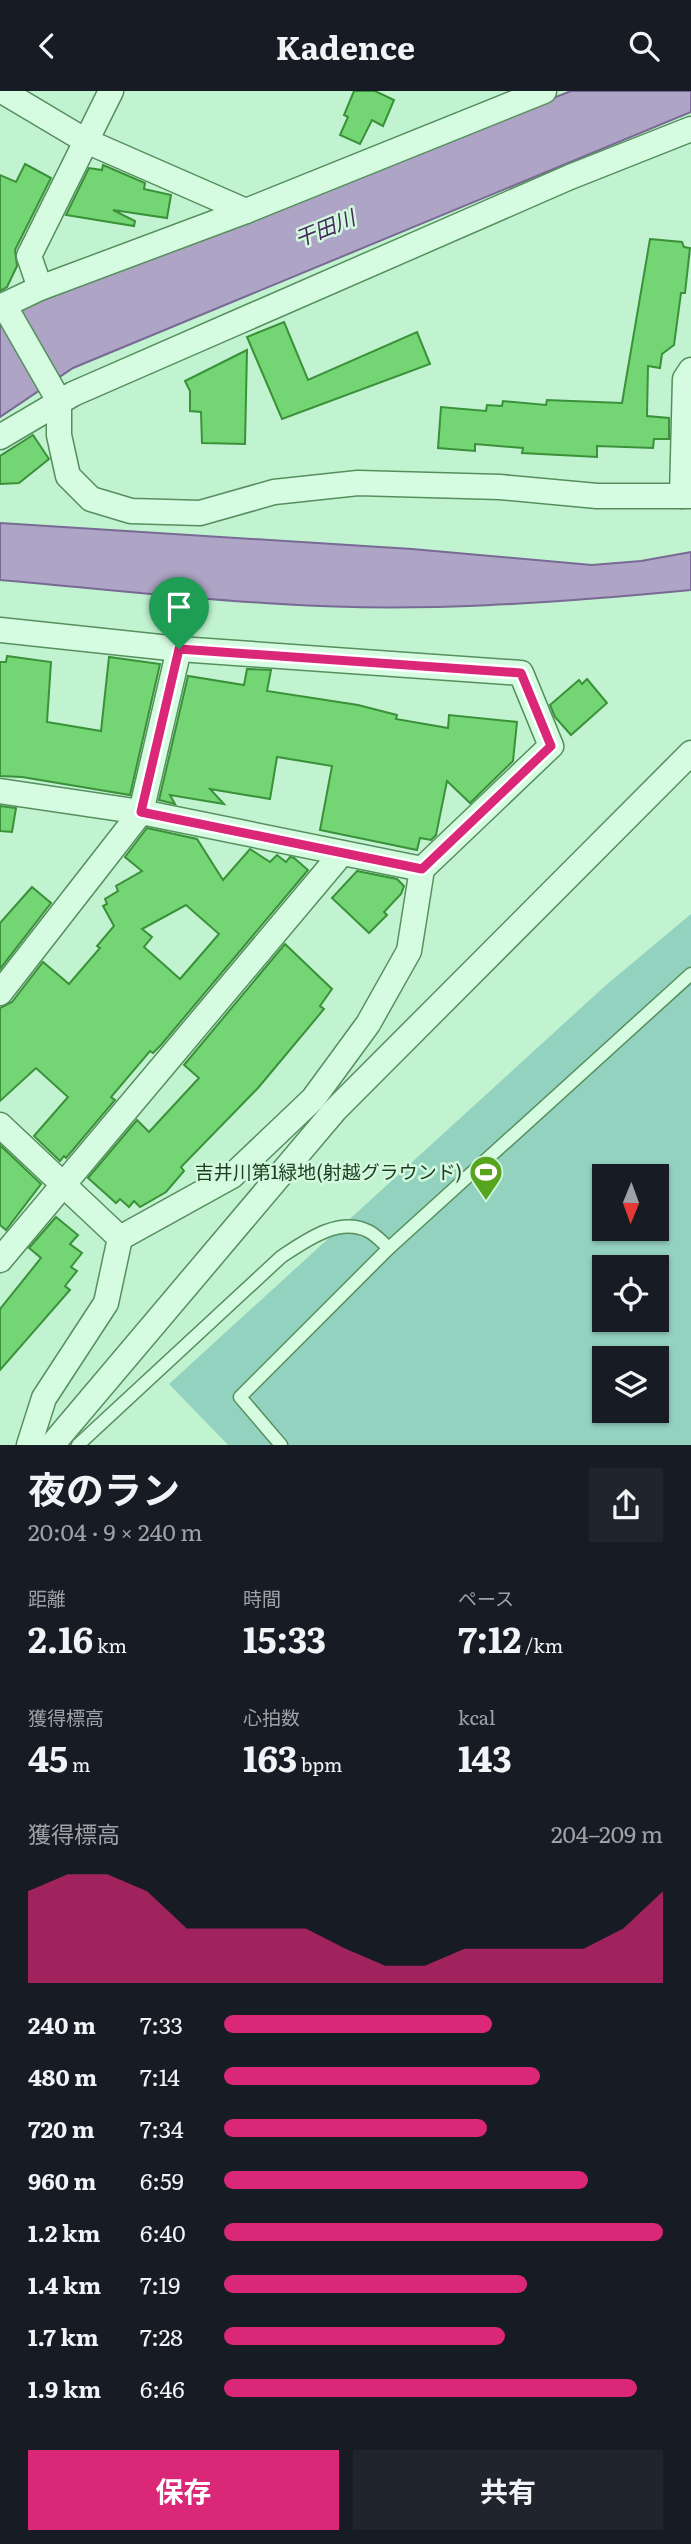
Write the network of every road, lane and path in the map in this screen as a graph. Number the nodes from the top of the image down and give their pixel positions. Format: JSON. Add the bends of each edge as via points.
{"nodes":[{"id":1,"x":2,"y":91,"type":"edge"},
{"id":2,"x":111,"y":91,"type":"edge"},
{"id":3,"x":544,"y":91,"type":"edge"},
{"id":4,"x":691,"y":129,"type":"edge"},
{"id":5,"x":86,"y":141,"type":"junction"},
{"id":6,"x":246,"y":211,"type":"junction"},
{"id":7,"x":40,"y":288,"type":"junction"},
{"id":8,"x":5,"y":310,"type":"edge"},
{"id":9,"x":691,"y":370,"type":"edge"},
{"id":10,"x":57,"y":398,"type":"junction"},
{"id":11,"x":0,"y":437,"type":"edge"},
{"id":12,"x":686,"y":496,"type":"edge"},
{"id":13,"x":0,"y":630,"type":"edge"},
{"id":14,"x":179,"y":649,"type":"junction"},
{"id":15,"x":691,"y":753,"type":"edge"},
{"id":16,"x":0,"y":791,"type":"edge"},
{"id":17,"x":141,"y":812,"type":"junction"},
{"id":18,"x":342,"y":853,"type":"junction"},
{"id":19,"x":422,"y":869,"type":"junction"},
{"id":20,"x":691,"y":974,"type":"edge"},
{"id":21,"x":0,"y":993,"type":"edge"},
{"id":22,"x":0,"y":1125,"type":"edge"},
{"id":23,"x":61,"y":1183,"type":"junction"},
{"id":24,"x":120,"y":1238,"type":"junction"},
{"id":25,"x":389,"y":1248,"type":"junction"},
{"id":26,"x":0,"y":1259,"type":"edge"},
{"id":27,"x":29,"y":1445,"type":"edge"},
{"id":28,"x":52,"y":1445,"type":"edge"},
{"id":29,"x":78,"y":1445,"type":"edge"},
{"id":30,"x":281,"y":1445,"type":"edge"}],
"edges":[{"from":1,"to":5,"type":"street"},
{"from":2,"to":5,"type":"street"},
{"from":3,"to":6,"type":"street"},
{"from":4,"to":10,"type":"street"},
{"from":5,"to":6,"type":"street"},
{"from":5,"to":7,"type":"street","via":[[29,256]]},
{"from":6,"to":7,"type":"street"},
{"from":7,"to":8,"type":"street"},
{"from":8,"to":10,"type":"street"},
{"from":9,"to":12,"type":"street","via":[[685,379]]},
{"from":10,"to":11,"type":"street"},
{"from":10,"to":12,"type":"street","via":[[68,476],[90,499],[131,511],[200,513],[274,492],[358,483],[500,487],[597,496]]},
{"from":13,"to":14,"type":"street"},
{"from":14,"to":17,"type":"street"},
{"from":14,"to":19,"type":"street","via":[[521,673],[551,746]]},
{"from":15,"to":28,"type":"street","via":[[335,1110]]},
{"from":16,"to":17,"type":"street"},
{"from":17,"to":18,"type":"street"},
{"from":17,"to":21,"type":"street"},
{"from":18,"to":19,"type":"street"},
{"from":18,"to":23,"type":"street"},
{"from":19,"to":24,"type":"street","via":[[408,951],[369,1024],[313,1099],[232,1176]]},
{"from":20,"to":25,"type":"lane"},
{"from":22,"to":23,"type":"street"},
{"from":23,"to":24,"type":"street"},
{"from":23,"to":26,"type":"street"},
{"from":24,"to":27,"type":"street","via":[[106,1303],[44,1398]]},
{"from":25,"to":29,"type":"lane","via":[[367,1230],[341,1227],[316,1234],[281,1257]]},
{"from":25,"to":30,"type":"lane","via":[[240,1397]]}]}
